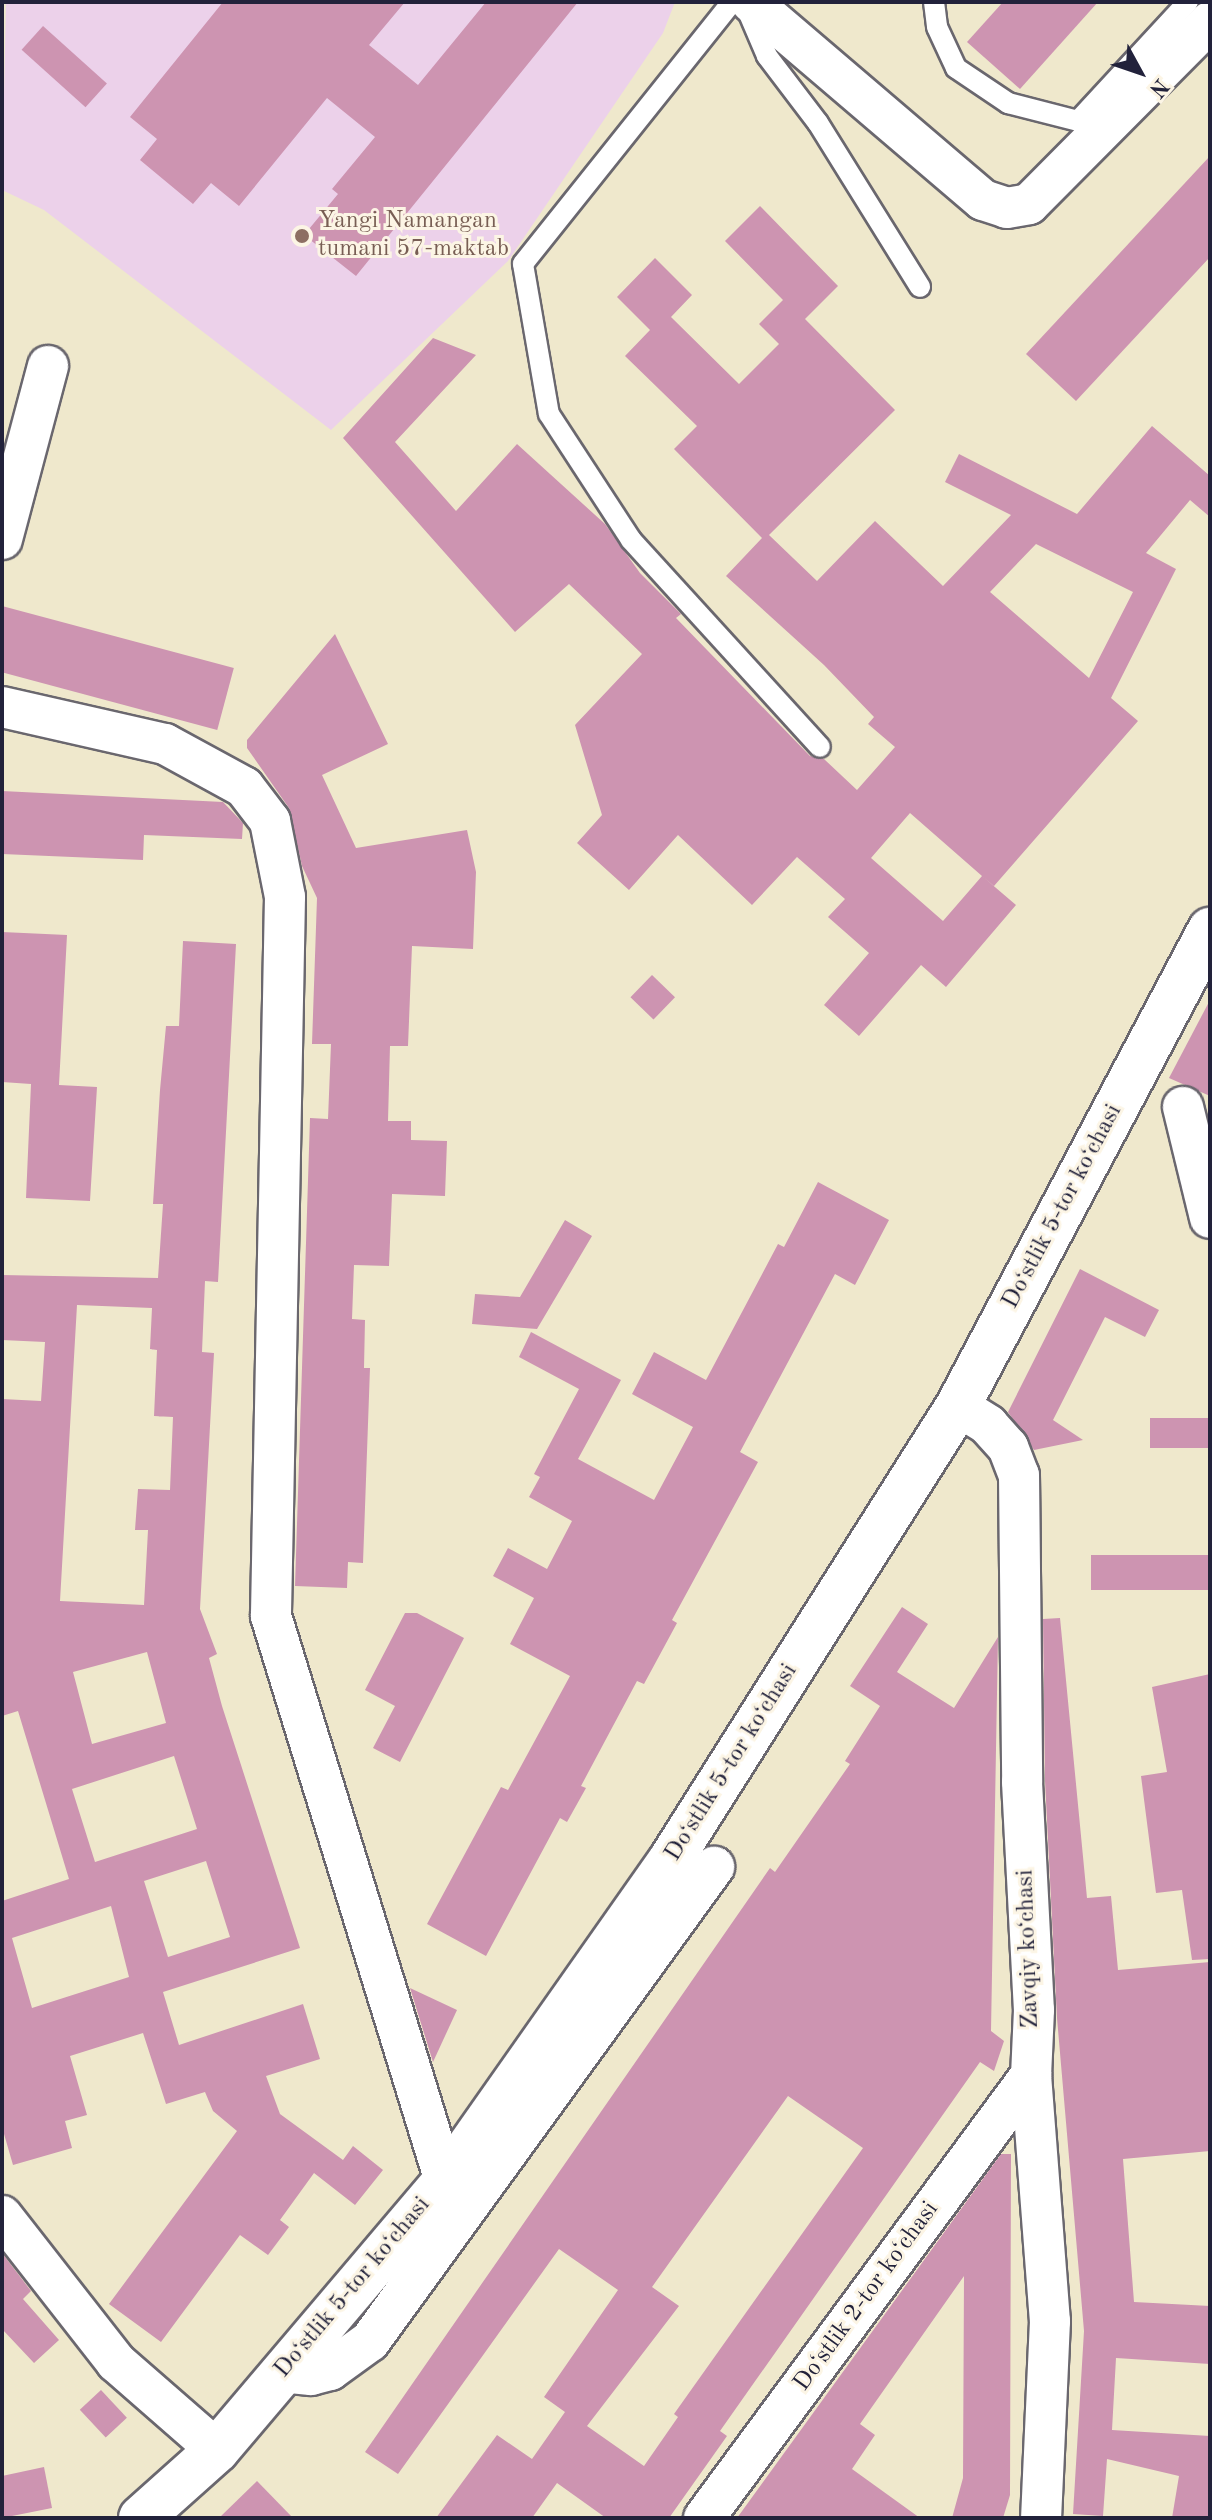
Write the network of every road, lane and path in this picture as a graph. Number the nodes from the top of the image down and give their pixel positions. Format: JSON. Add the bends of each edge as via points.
{"nodes":[{"id":1,"x":732,"y":2,"type":"edge"},
{"id":2,"x":744,"y":2,"type":"edge"},
{"id":3,"x":751,"y":2,"type":"edge"},
{"id":4,"x":934,"y":2,"type":"edge"},
{"id":5,"x":1188,"y":2,"type":"edge"},
{"id":6,"x":1210,"y":22,"type":"edge"},
{"id":7,"x":920,"y":287,"type":"dead end"},
{"id":8,"x":48,"y":366,"type":"dead end"},
{"id":9,"x":2,"y":539,"type":"edge"},
{"id":10,"x":2,"y":707,"type":"edge"},
{"id":11,"x":820,"y":747,"type":"dead end"},
{"id":12,"x":1210,"y":930,"type":"edge"},
{"id":13,"x":1132,"y":1078,"type":"junction"},
{"id":14,"x":1197,"y":1112,"type":"edge"},
{"id":15,"x":1210,"y":1218,"type":"edge"},
{"id":16,"x":958,"y":1406,"type":"junction"},
{"id":17,"x":714,"y":1867,"type":"dead end"},
{"id":18,"x":1031,"y":2075,"type":"junction"},
{"id":19,"x":445,"y":2181,"type":"junction"},
{"id":20,"x":2,"y":2216,"type":"edge"},
{"id":21,"x":281,"y":2372,"type":"junction"},
{"id":22,"x":217,"y":2450,"type":"junction"},
{"id":23,"x":141,"y":2518,"type":"edge"},
{"id":24,"x":704,"y":2518,"type":"edge"},
{"id":25,"x":1041,"y":2518,"type":"edge"}],
"edges":[{"from":1,"to":11,"type":"lane","via":[[523,264],[549,414],[631,540]]},
{"from":2,"to":7,"type":"lane","via":[[767,56],[818,123]]},
{"from":3,"to":6,"type":"street","via":[[983,200],[1007,208],[1029,204]]},
{"from":4,"to":5,"type":"lane","via":[[937,27],[956,68],[1008,103],[1078,121]]},
{"from":8,"to":9,"type":"street"},
{"from":10,"to":19,"type":"street","via":[[165,744],[244,787],[270,821],[285,897],[271,1616]]},
{"from":12,"to":13,"type":"street","name":"Doʻstlik 5-tor koʻchasi"},
{"from":13,"to":14,"type":"street"},
{"from":13,"to":16,"type":"street","name":"Doʻstlik 5-tor koʻchasi"},
{"from":14,"to":15,"type":"street"},
{"from":16,"to":18,"type":"street","name":"Zavqiy koʻchasi","via":[[988,1425],[1008,1447],[1019,1475],[1022,1782],[1034,2010]]},
{"from":16,"to":19,"type":"street","name":"Doʻstlik 5-tor koʻchasi","via":[[670,1861]]},
{"from":17,"to":21,"type":"street","via":[[370,2341],[330,2370],[311,2375]]},
{"from":18,"to":24,"type":"street","name":"Doʻstlik 2-tor koʻchasi"},
{"from":18,"to":25,"type":"street","name":"Zavqiy koʻchasi","via":[[1050,2321]]},
{"from":19,"to":21,"type":"street","name":"Doʻstlik 5-tor koʻchasi"},
{"from":20,"to":22,"type":"street","via":[[116,2362]]},
{"from":21,"to":22,"type":"street","name":"Doʻstlik 5-tor koʻchasi"},
{"from":22,"to":23,"type":"street","name":"Doʻstlik 5-tor koʻchasi"}]}
